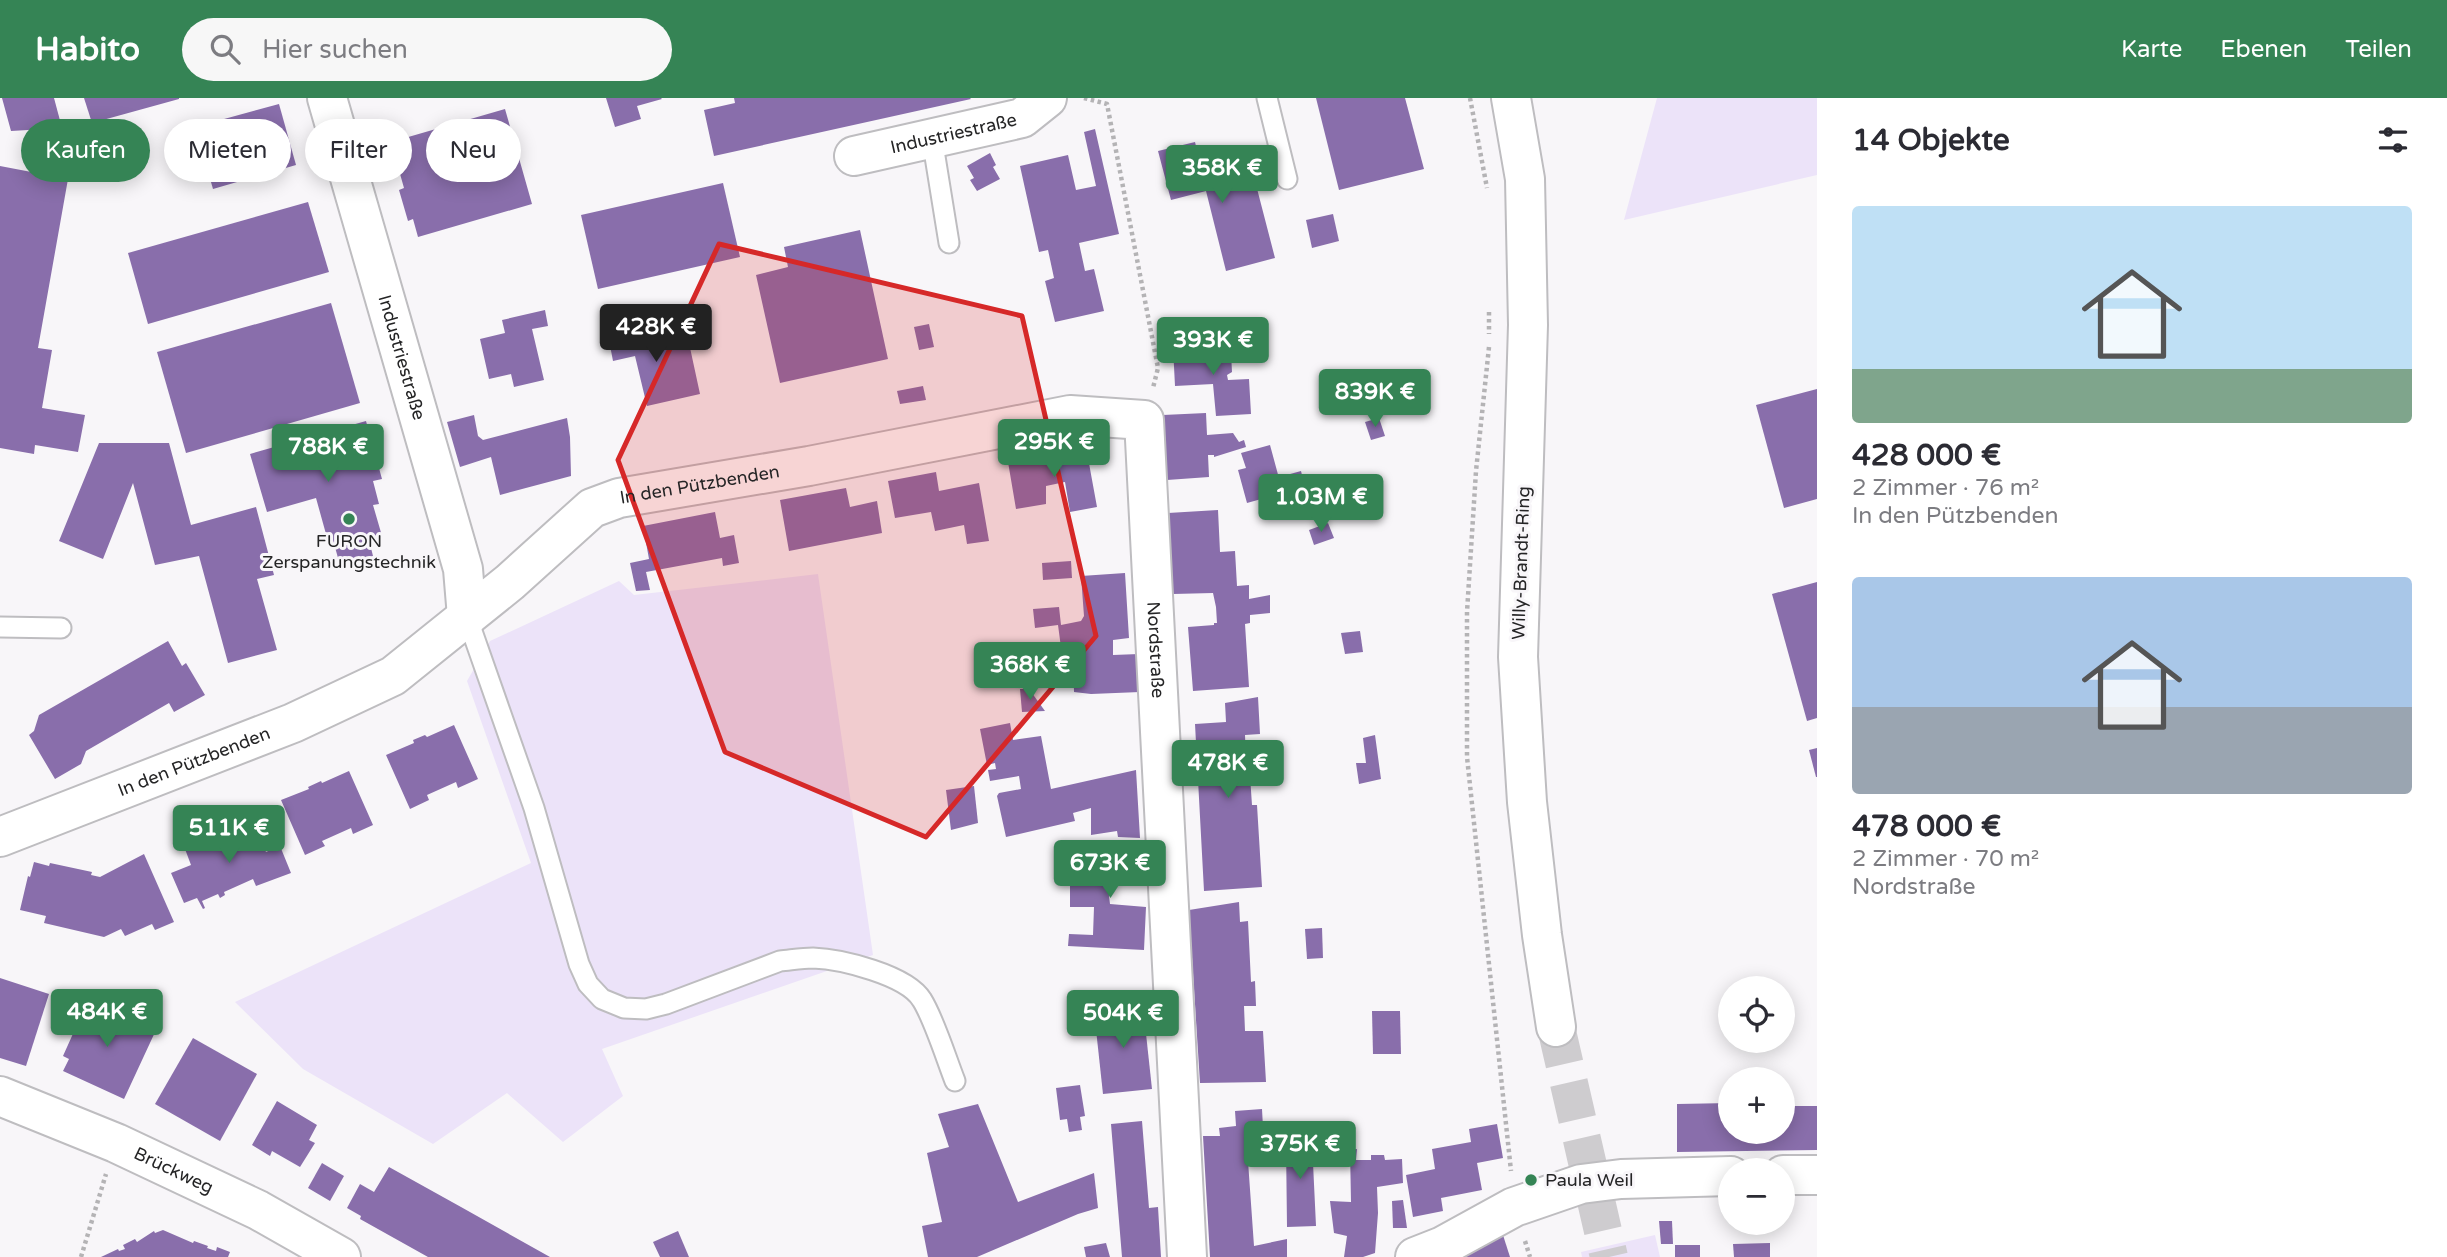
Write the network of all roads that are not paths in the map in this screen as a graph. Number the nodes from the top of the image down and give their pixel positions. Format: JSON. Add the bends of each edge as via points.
{"nodes":[{"id":1,"x":327,"y":98,"type":"edge"},
{"id":2,"x":1047,"y":98,"type":"edge"},
{"id":3,"x":1267,"y":98,"type":"edge"},
{"id":4,"x":1511,"y":98,"type":"edge"},
{"id":5,"x":932,"y":138,"type":"junction"},
{"id":6,"x":854,"y":156,"type":"dead end"},
{"id":7,"x":1287,"y":179,"type":"dead end"},
{"id":8,"x":949,"y":243,"type":"dead end"},
{"id":9,"x":1144,"y":420,"type":"joint"},
{"id":10,"x":467,"y":617,"type":"junction"},
{"id":11,"x":0,"y":627,"type":"edge"},
{"id":12,"x":61,"y":628,"type":"dead end"},
{"id":13,"x":0,"y":837,"type":"edge"},
{"id":14,"x":1556,"y":1027,"type":"tunnel mouth"},
{"id":15,"x":955,"y":1081,"type":"dead end"},
{"id":16,"x":0,"y":1096,"type":"edge"},
{"id":17,"x":1795,"y":1175,"type":"edge"},
{"id":18,"x":1817,"y":1175,"type":"edge"},
{"id":19,"x":1718,"y":1176,"type":"edge"},
{"id":20,"x":341,"y":1257,"type":"edge"},
{"id":21,"x":1187,"y":1257,"type":"edge"},
{"id":22,"x":1415,"y":1257,"type":"edge"}],
"edges":[{"from":1,"to":10,"type":"street","name":"Industriestraße","via":[[463,569]]},
{"from":2,"to":5,"type":"street","name":"Industriestraße","via":[[1022,118]]},
{"from":3,"to":7,"type":"lane"},
{"from":4,"to":14,"type":"street","name":"Willy-Brandt-Ring","via":[[1525,179],[1528,325],[1518,657],[1527,802]]},
{"from":5,"to":6,"type":"street","name":"Industriestraße"},
{"from":5,"to":8,"type":"lane"},
{"from":9,"to":10,"type":"street","name":"In den Pützbenden","via":[[1070,415],[619,498],[592,508]]},
{"from":9,"to":21,"type":"street","name":"Nordstraße"},
{"from":10,"to":13,"type":"street","name":"In den Pützbenden","via":[[393,676],[293,723]]},
{"from":10,"to":15,"type":"lane","via":[[534,808],[579,964],[602,999],[624,1008],[646,1009],[780,961],[814,958],[857,967],[912,987],[923,1001]]},
{"from":11,"to":12,"type":"lane"},
{"from":16,"to":20,"type":"street","name":"Brückweg","via":[[116,1143],[258,1210]]},
{"from":17,"to":18,"type":"street"},
{"from":19,"to":22,"type":"street","via":[[1581,1184],[1514,1207]]}]}
